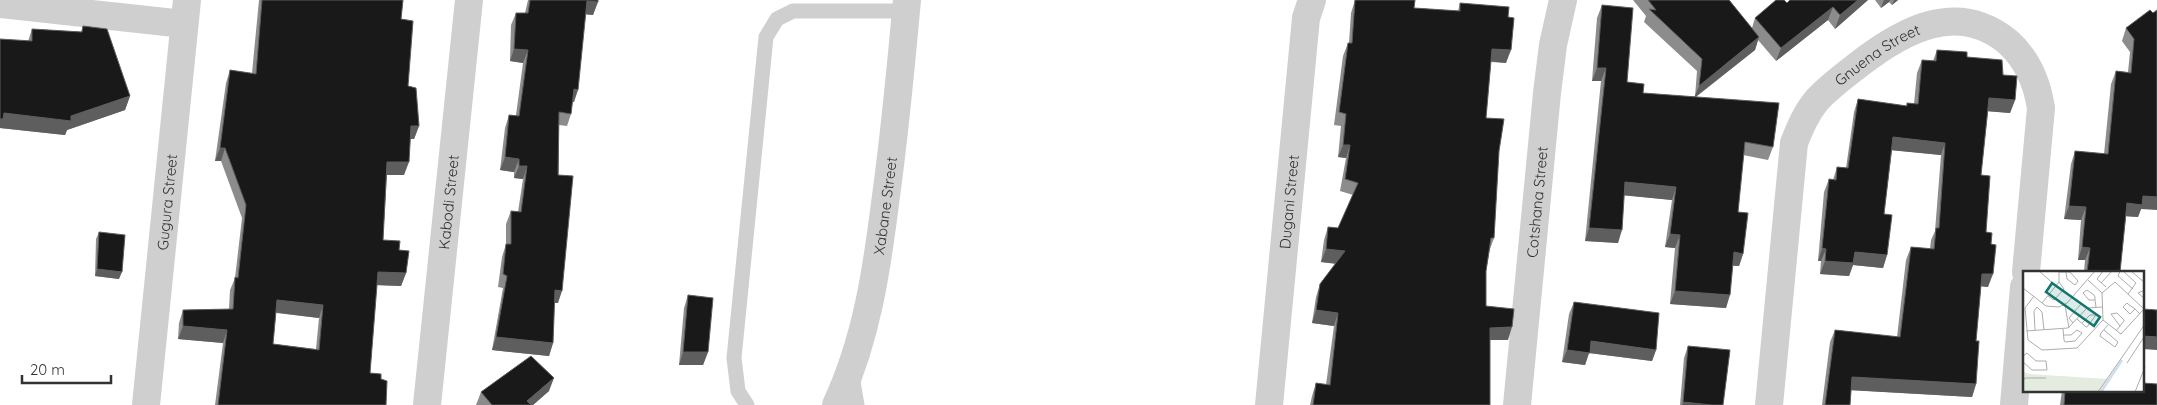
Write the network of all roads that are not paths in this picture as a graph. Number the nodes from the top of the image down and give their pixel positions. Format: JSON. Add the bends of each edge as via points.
{"nodes":[{"id":1,"x":470,"y":0,"type":"edge"},
{"id":2,"x":1312,"y":0,"type":"edge"},
{"id":3,"x":1562,"y":0,"type":"edge"},
{"id":4,"x":0,"y":4,"type":"edge"},
{"id":5,"x":907,"y":6,"type":"edge"},
{"id":6,"x":185,"y":12,"type":"edge"},
{"id":7,"x":2026,"y":271,"type":"edge"},
{"id":8,"x":2023,"y":299,"type":"edge"},
{"id":9,"x":852,"y":372,"type":"junction"},
{"id":10,"x":146,"y":405,"type":"edge"},
{"id":11,"x":427,"y":405,"type":"edge"},
{"id":12,"x":747,"y":405,"type":"edge"},
{"id":13,"x":836,"y":405,"type":"edge"},
{"id":14,"x":857,"y":405,"type":"edge"},
{"id":15,"x":1269,"y":405,"type":"edge"},
{"id":16,"x":1517,"y":405,"type":"edge"},
{"id":17,"x":1769,"y":405,"type":"edge"},
{"id":18,"x":2014,"y":405,"type":"edge"}],
"edges":[{"from":1,"to":11,"type":"street","name":"Kabodi Street"},
{"from":2,"to":15,"type":"street","name":"Dugani Street","via":[[1306,18]]},
{"from":3,"to":16,"type":"street","name":"Cotshana Street","via":[[1547,93]]},
{"from":4,"to":6,"type":"street"},
{"from":5,"to":9,"type":"street","name":"Xabane Street","via":[[897,114],[875,280]]},
{"from":5,"to":12,"type":"lane","via":[[793,11],[777,19],[766,37],[734,358],[738,391]]},
{"from":6,"to":10,"type":"street","name":"Gugura Street"},
{"from":7,"to":17,"type":"street","name":"Gnuena Street","via":[[2041,108],[2037,84],[2027,63],[1996,31],[1976,22],[1954,19],[1926,24],[1899,35],[1817,100],[1803,120],[1794,143]]},
{"from":8,"to":18,"type":"street"},
{"from":9,"to":13,"type":"street","name":"Xabane Street"},
{"from":9,"to":14,"type":"lane"}]}
